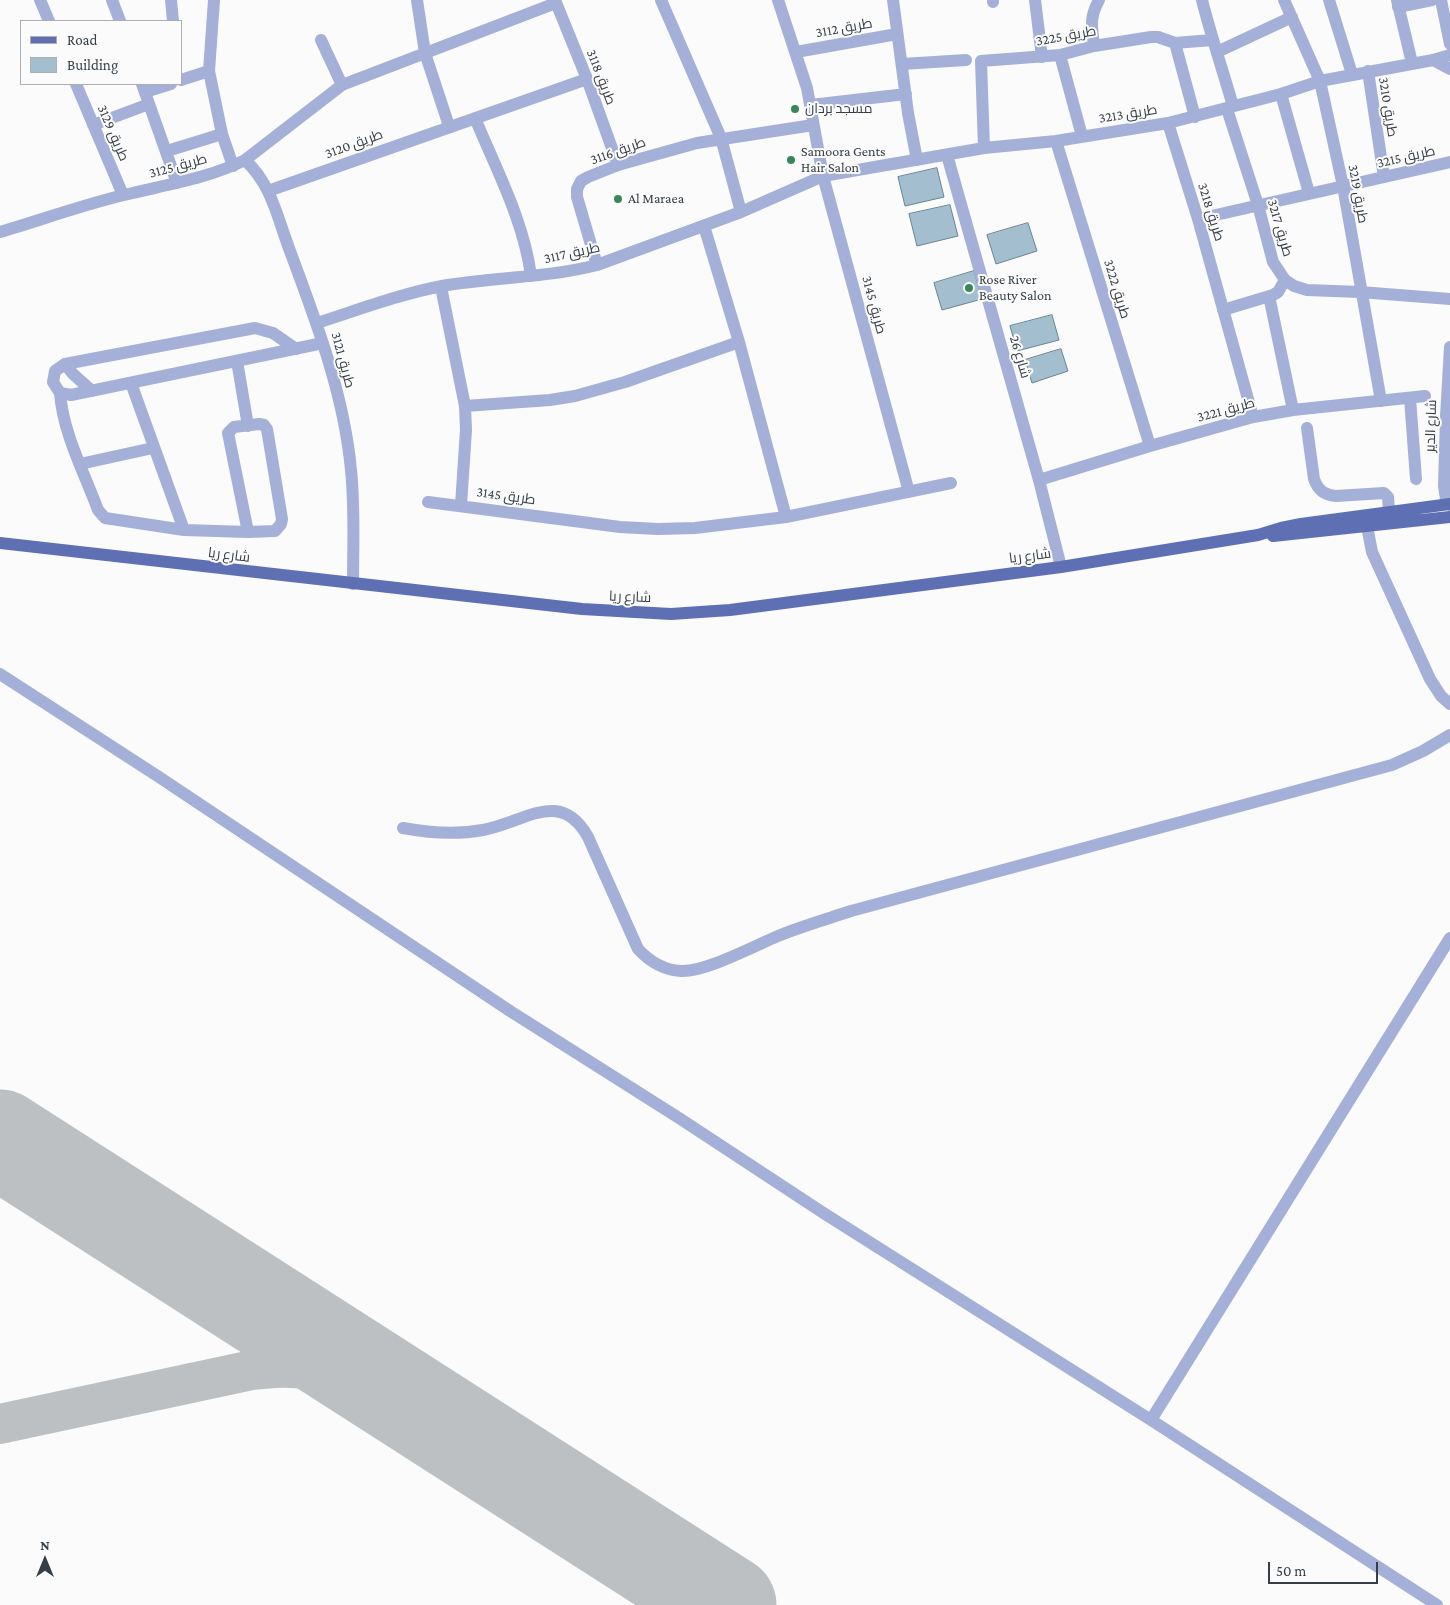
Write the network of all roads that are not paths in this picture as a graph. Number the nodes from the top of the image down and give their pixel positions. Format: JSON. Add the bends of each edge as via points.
{"nodes":[{"id":1,"x":40,"y":0,"type":"edge"},
{"id":2,"x":112,"y":0,"type":"edge"},
{"id":3,"x":171,"y":0,"type":"edge"},
{"id":4,"x":214,"y":0,"type":"edge"},
{"id":5,"x":417,"y":0,"type":"edge"},
{"id":6,"x":661,"y":0,"type":"edge"},
{"id":7,"x":778,"y":0,"type":"edge"},
{"id":8,"x":893,"y":0,"type":"edge"},
{"id":9,"x":1035,"y":0,"type":"edge"},
{"id":10,"x":1099,"y":0,"type":"edge"},
{"id":11,"x":1202,"y":0,"type":"edge"},
{"id":12,"x":1284,"y":0,"type":"edge"},
{"id":13,"x":1329,"y":0,"type":"edge"},
{"id":14,"x":1432,"y":0,"type":"edge"},
{"id":15,"x":1441,"y":0,"type":"edge"},
{"id":16,"x":555,"y":2,"type":"edge"},
{"id":17,"x":1398,"y":3,"type":"edge"},
{"id":18,"x":1292,"y":17,"type":"junction"},
{"id":19,"x":49,"y":20,"type":"edge"},
{"id":20,"x":120,"y":20,"type":"edge"},
{"id":21,"x":173,"y":20,"type":"edge"},
{"id":22,"x":897,"y":34,"type":"junction"},
{"id":23,"x":321,"y":40,"type":"dead end"},
{"id":24,"x":1175,"y":43,"type":"junction"},
{"id":25,"x":1450,"y":44,"type":"edge"},
{"id":26,"x":1094,"y":46,"type":"junction"},
{"id":27,"x":1215,"y":46,"type":"junction"},
{"id":28,"x":796,"y":52,"type":"junction"},
{"id":29,"x":425,"y":53,"type":"junction"},
{"id":30,"x":1450,"y":54,"type":"edge"},
{"id":31,"x":1060,"y":55,"type":"junction"},
{"id":32,"x":1042,"y":56,"type":"junction"},
{"id":33,"x":966,"y":60,"type":"dead end"},
{"id":34,"x":1433,"y":60,"type":"junction"},
{"id":35,"x":1412,"y":63,"type":"junction"},
{"id":36,"x":902,"y":64,"type":"junction"},
{"id":37,"x":1450,"y":69,"type":"edge"},
{"id":38,"x":209,"y":71,"type":"junction"},
{"id":39,"x":1368,"y":72,"type":"junction"},
{"id":40,"x":1352,"y":74,"type":"junction"},
{"id":41,"x":587,"y":79,"type":"junction"},
{"id":42,"x":182,"y":80,"type":"edge"},
{"id":43,"x":1320,"y":82,"type":"junction"},
{"id":44,"x":76,"y":85,"type":"edge"},
{"id":45,"x":168,"y":85,"type":"edge"},
{"id":46,"x":342,"y":85,"type":"junction"},
{"id":47,"x":145,"y":94,"type":"edge"},
{"id":48,"x":906,"y":94,"type":"junction"},
{"id":49,"x":1281,"y":94,"type":"junction"},
{"id":50,"x":812,"y":105,"type":"junction"},
{"id":51,"x":1230,"y":108,"type":"junction"},
{"id":52,"x":1195,"y":117,"type":"junction"},
{"id":53,"x":475,"y":118,"type":"junction"},
{"id":54,"x":1168,"y":123,"type":"junction"},
{"id":55,"x":93,"y":125,"type":"junction"},
{"id":56,"x":813,"y":125,"type":"junction"},
{"id":57,"x":449,"y":126,"type":"junction"},
{"id":58,"x":222,"y":134,"type":"junction"},
{"id":59,"x":1082,"y":136,"type":"junction"},
{"id":60,"x":721,"y":138,"type":"junction"},
{"id":61,"x":1056,"y":141,"type":"junction"},
{"id":62,"x":984,"y":148,"type":"junction"},
{"id":63,"x":167,"y":151,"type":"junction"},
{"id":64,"x":947,"y":155,"type":"junction"},
{"id":65,"x":917,"y":160,"type":"junction"},
{"id":66,"x":1450,"y":162,"type":"edge"},
{"id":67,"x":239,"y":163,"type":"junction"},
{"id":68,"x":618,"y":165,"type":"junction"},
{"id":69,"x":823,"y":176,"type":"junction"},
{"id":70,"x":1384,"y":177,"type":"junction"},
{"id":71,"x":177,"y":183,"type":"junction"},
{"id":72,"x":1342,"y":186,"type":"junction"},
{"id":73,"x":268,"y":190,"type":"junction"},
{"id":74,"x":1310,"y":194,"type":"junction"},
{"id":75,"x":123,"y":195,"type":"junction"},
{"id":76,"x":1258,"y":205,"type":"junction"},
{"id":77,"x":741,"y":212,"type":"junction"},
{"id":78,"x":1198,"y":219,"type":"junction"},
{"id":79,"x":704,"y":226,"type":"junction"},
{"id":80,"x":0,"y":232,"type":"edge"},
{"id":81,"x":597,"y":265,"type":"junction"},
{"id":82,"x":531,"y":276,"type":"junction"},
{"id":83,"x":1284,"y":280,"type":"junction"},
{"id":84,"x":441,"y":287,"type":"junction"},
{"id":85,"x":1360,"y":292,"type":"junction"},
{"id":86,"x":1269,"y":296,"type":"junction"},
{"id":87,"x":1450,"y":299,"type":"edge"},
{"id":88,"x":1224,"y":310,"type":"junction"},
{"id":89,"x":317,"y":323,"type":"junction"},
{"id":90,"x":739,"y":342,"type":"junction"},
{"id":91,"x":323,"y":343,"type":"junction"},
{"id":92,"x":1450,"y":347,"type":"edge"},
{"id":93,"x":296,"y":349,"type":"junction"},
{"id":94,"x":236,"y":361,"type":"junction"},
{"id":95,"x":66,"y":364,"type":"junction"},
{"id":96,"x":131,"y":383,"type":"junction"},
{"id":97,"x":92,"y":391,"type":"junction"},
{"id":98,"x":60,"y":392,"type":"junction"},
{"id":99,"x":1425,"y":396,"type":"dead end"},
{"id":100,"x":1410,"y":398,"type":"junction"},
{"id":101,"x":1381,"y":401,"type":"junction"},
{"id":102,"x":465,"y":406,"type":"junction"},
{"id":103,"x":1293,"y":410,"type":"junction"},
{"id":104,"x":1254,"y":417,"type":"junction"},
{"id":105,"x":248,"y":426,"type":"junction"},
{"id":106,"x":1308,"y":428,"type":"dead end"},
{"id":107,"x":1150,"y":446,"type":"junction"},
{"id":108,"x":153,"y":448,"type":"junction"},
{"id":109,"x":80,"y":464,"type":"junction"},
{"id":110,"x":1416,"y":479,"type":"dead end"},
{"id":111,"x":1039,"y":480,"type":"junction"},
{"id":112,"x":951,"y":483,"type":"dead end"},
{"id":113,"x":909,"y":492,"type":"junction"},
{"id":114,"x":428,"y":502,"type":"dead end"},
{"id":115,"x":461,"y":505,"type":"junction"},
{"id":116,"x":1450,"y":506,"type":"edge"},
{"id":117,"x":1389,"y":511,"type":"junction"},
{"id":118,"x":786,"y":517,"type":"junction"},
{"id":119,"x":1450,"y":517,"type":"edge"},
{"id":120,"x":1436,"y":519,"type":"junction"},
{"id":121,"x":1367,"y":526,"type":"junction"},
{"id":122,"x":184,"y":530,"type":"junction"},
{"id":123,"x":248,"y":532,"type":"junction"},
{"id":124,"x":1258,"y":535,"type":"junction"},
{"id":125,"x":0,"y":544,"type":"edge"},
{"id":126,"x":1061,"y":567,"type":"junction"},
{"id":127,"x":353,"y":584,"type":"junction"},
{"id":128,"x":0,"y":674,"type":"edge"},
{"id":129,"x":1450,"y":704,"type":"edge"},
{"id":130,"x":1450,"y":736,"type":"edge"},
{"id":131,"x":403,"y":828,"type":"dead end"},
{"id":132,"x":1450,"y":938,"type":"edge"},
{"id":133,"x":1439,"y":956,"type":"junction"},
{"id":134,"x":1450,"y":963,"type":"edge"},
{"id":135,"x":1151,"y":1420,"type":"junction"},
{"id":136,"x":1437,"y":1605,"type":"edge"}],
"edges":[{"from":1,"to":19,"type":"street"},
{"from":2,"to":20,"type":"street"},
{"from":3,"to":21,"type":"street"},
{"from":4,"to":38,"type":"street"},
{"from":5,"to":29,"type":"street"},
{"from":6,"to":60,"type":"street"},
{"from":7,"to":28,"type":"street"},
{"from":8,"to":22,"type":"street"},
{"from":9,"to":32,"type":"street"},
{"from":10,"to":26,"type":"street","via":[[1091,20]]},
{"from":11,"to":27,"type":"street","name":"طريق 3217"},
{"from":12,"to":18,"type":"street","name":"طريق 3219"},
{"from":13,"to":40,"type":"street"},
{"from":14,"to":17,"type":"street"},
{"from":15,"to":25,"type":"street"},
{"from":16,"to":29,"type":"street","name":"طريق 3125"},
{"from":16,"to":41,"type":"street","name":"طريق 3118"},
{"from":17,"to":35,"type":"street"},
{"from":18,"to":27,"type":"street"},
{"from":18,"to":43,"type":"street","name":"طريق 3219"},
{"from":22,"to":28,"type":"street","name":"طريق 3112"},
{"from":22,"to":36,"type":"street"},
{"from":23,"to":46,"type":"street"},
{"from":24,"to":26,"type":"street","name":"طريق 3225","via":[[1151,37]]},
{"from":24,"to":27,"type":"street","name":"طريق 3225"},
{"from":24,"to":52,"type":"street"},
{"from":26,"to":31,"type":"street","name":"طريق 3225"},
{"from":27,"to":51,"type":"street","name":"طريق 3217"},
{"from":28,"to":50,"type":"street"},
{"from":29,"to":46,"type":"street","name":"طريق 3125"},
{"from":29,"to":57,"type":"street"},
{"from":30,"to":34,"type":"street","name":"طريق 3213"},
{"from":31,"to":32,"type":"street","name":"طريق 3225"},
{"from":31,"to":59,"type":"street"},
{"from":32,"to":62,"type":"street","name":"طريق 3225","via":[[980,61]]},
{"from":33,"to":36,"type":"street"},
{"from":34,"to":35,"type":"street","name":"طريق 3213"},
{"from":34,"to":37,"type":"street"},
{"from":35,"to":39,"type":"street","name":"طريق 3213"},
{"from":36,"to":48,"type":"street"},
{"from":38,"to":42,"type":"street"},
{"from":38,"to":58,"type":"street"},
{"from":39,"to":40,"type":"street","name":"طريق 3213"},
{"from":39,"to":70,"type":"street","name":"طريق 3210"},
{"from":40,"to":43,"type":"street","name":"طريق 3213"},
{"from":41,"to":53,"type":"street","name":"طريق 3120"},
{"from":41,"to":68,"type":"street","name":"طريق 3118"},
{"from":43,"to":49,"type":"street","name":"طريق 3213"},
{"from":43,"to":72,"type":"street","name":"طريق 3219"},
{"from":44,"to":55,"type":"street","name":"طريق 3129"},
{"from":45,"to":47,"type":"street"},
{"from":46,"to":67,"type":"street","name":"طريق 3125"},
{"from":47,"to":55,"type":"street"},
{"from":47,"to":63,"type":"street"},
{"from":48,"to":50,"type":"street"},
{"from":48,"to":65,"type":"street"},
{"from":49,"to":51,"type":"street","name":"طريق 3213"},
{"from":49,"to":74,"type":"street"},
{"from":50,"to":56,"type":"street"},
{"from":51,"to":52,"type":"street","name":"طريق 3213"},
{"from":51,"to":76,"type":"street","name":"طريق 3217"},
{"from":52,"to":54,"type":"street","name":"طريق 3213"},
{"from":53,"to":57,"type":"street","name":"طريق 3120"},
{"from":53,"to":82,"type":"street","via":[[521,230]]},
{"from":54,"to":59,"type":"street","name":"طريق 3213"},
{"from":54,"to":78,"type":"street","name":"طريق 3218"},
{"from":55,"to":75,"type":"street","name":"طريق 3129"},
{"from":56,"to":60,"type":"street","name":"طريق 3116"},
{"from":56,"to":69,"type":"street","name":"طريق 3145"},
{"from":57,"to":73,"type":"street","name":"طريق 3120"},
{"from":58,"to":63,"type":"street"},
{"from":58,"to":67,"type":"street"},
{"from":59,"to":61,"type":"street","name":"طريق 3213"},
{"from":60,"to":68,"type":"street","name":"طريق 3116"},
{"from":60,"to":77,"type":"street"},
{"from":61,"to":62,"type":"street","name":"طريق 3213"},
{"from":61,"to":107,"type":"street","name":"طريق 3222"},
{"from":62,"to":64,"type":"street","name":"طريق 3213"},
{"from":63,"to":71,"type":"street"},
{"from":64,"to":65,"type":"street","name":"طريق 3213"},
{"from":64,"to":111,"type":"street","name":"شارع 26"},
{"from":65,"to":69,"type":"street","name":"طريق 3213"},
{"from":66,"to":70,"type":"street","name":"طريق 3215"},
{"from":67,"to":71,"type":"street","name":"طريق 3125"},
{"from":67,"to":73,"type":"street","name":"طريق 3121","via":[[254,169]]},
{"from":68,"to":81,"type":"street","name":"طريق 3116","via":[[588,177],[577,189]]},
{"from":69,"to":77,"type":"street","name":"طريق 3117"},
{"from":69,"to":113,"type":"street","name":"طريق 3145"},
{"from":70,"to":72,"type":"street","name":"طريق 3215"},
{"from":71,"to":75,"type":"street","name":"طريق 3125"},
{"from":72,"to":74,"type":"street","name":"طريق 3215"},
{"from":72,"to":85,"type":"street","name":"طريق 3219"},
{"from":73,"to":89,"type":"street","name":"طريق 3121"},
{"from":74,"to":76,"type":"street","name":"طريق 3215"},
{"from":75,"to":80,"type":"street","name":"طريق 3125"},
{"from":76,"to":78,"type":"street","name":"طريق 3215"},
{"from":76,"to":83,"type":"street","name":"طريق 3217","via":[[1273,262]]},
{"from":77,"to":79,"type":"street","name":"طريق 3117"},
{"from":78,"to":88,"type":"street","name":"طريق 3218"},
{"from":79,"to":81,"type":"street","name":"طريق 3117"},
{"from":79,"to":90,"type":"street"},
{"from":81,"to":82,"type":"street","name":"طريق 3117"},
{"from":82,"to":84,"type":"street","name":"طريق 3117"},
{"from":83,"to":85,"type":"street","via":[[1307,290]]},
{"from":83,"to":86,"type":"street","via":[[1278,292]]},
{"from":84,"to":89,"type":"street","name":"طريق 3117"},
{"from":84,"to":102,"type":"street","name":"طريق 3145"},
{"from":85,"to":87,"type":"street"},
{"from":85,"to":101,"type":"street","name":"طريق 3219"},
{"from":86,"to":88,"type":"street"},
{"from":86,"to":103,"type":"street"},
{"from":88,"to":104,"type":"street","name":"طريق 3218"},
{"from":89,"to":91,"type":"street","name":"طريق 3121"},
{"from":90,"to":102,"type":"street","via":[[575,396]]},
{"from":90,"to":118,"type":"street"},
{"from":91,"to":93,"type":"street"},
{"from":91,"to":127,"type":"street","name":"طريق 3121","via":[[344,420],[351,469]]},
{"from":92,"to":116,"type":"street","name":"شارع الدير","via":[[1444,486]]},
{"from":93,"to":94,"type":"street"},
{"from":93,"to":95,"type":"street","via":[[273,333],[255,328]]},
{"from":94,"to":96,"type":"street"},
{"from":94,"to":105,"type":"street"},
{"from":95,"to":97,"type":"street"},
{"from":95,"to":98,"type":"street","via":[[60,366],[53,376]]},
{"from":96,"to":97,"type":"street"},
{"from":96,"to":108,"type":"street"},
{"from":97,"to":98,"type":"street","via":[[71,395]]},
{"from":98,"to":109,"type":"street","via":[[65,425]]},
{"from":99,"to":100,"type":"street","name":"طريق 3221"},
{"from":100,"to":101,"type":"street","name":"طريق 3221"},
{"from":100,"to":110,"type":"street"},
{"from":101,"to":103,"type":"street","name":"طريق 3221"},
{"from":102,"to":115,"type":"street","name":"طريق 3145"},
{"from":103,"to":104,"type":"street","name":"طريق 3221"},
{"from":104,"to":107,"type":"street","name":"طريق 3221"},
{"from":105,"to":123,"type":"street","via":[[232,429],[228,436]]},
{"from":105,"to":123,"type":"street","via":[[266,426],[282,519],[275,531]]},
{"from":106,"to":117,"type":"street","via":[[1316,486],[1328,495],[1336,496],[1384,493],[1388,497]]},
{"from":107,"to":111,"type":"street","name":"طريق 3221"},
{"from":108,"to":109,"type":"street"},
{"from":108,"to":122,"type":"street"},
{"from":109,"to":122,"type":"street","via":[[98,510],[105,518]]},
{"from":111,"to":126,"type":"street","name":"شارع 26"},
{"from":112,"to":113,"type":"street","name":"طريق 3145"},
{"from":113,"to":118,"type":"street","name":"طريق 3145"},
{"from":114,"to":115,"type":"street","name":"طريق 3145"},
{"from":115,"to":118,"type":"street","name":"طريق 3145","via":[[620,527],[658,529]]},
{"from":116,"to":117,"type":"main road","name":"شارع ريا"},
{"from":116,"to":120,"type":"street"},
{"from":117,"to":124,"type":"main road","name":"شارع ريا","via":[[1301,524]]},
{"from":119,"to":120,"type":"main road","name":"شارع ريا"},
{"from":120,"to":121,"type":"main road","name":"شارع ريا"},
{"from":121,"to":124,"type":"main road","name":"شارع ريا"},
{"from":121,"to":129,"type":"street","via":[[1372,552],[1430,679]]},
{"from":122,"to":123,"type":"street"},
{"from":124,"to":126,"type":"main road","name":"شارع ريا"},
{"from":125,"to":127,"type":"main road","name":"شارع ريا"},
{"from":126,"to":127,"type":"main road","name":"شارع ريا","via":[[760,607],[671,614],[582,609]]},
{"from":128,"to":135,"type":"street","via":[[510,1011]]},
{"from":130,"to":131,"type":"street","via":[[1392,765],[851,911],[683,971],[664,968],[638,949],[588,837],[583,828],[566,814],[555,811],[533,813],[504,825],[464,833]]},
{"from":132,"to":133,"type":"street"},
{"from":133,"to":134,"type":"street"},
{"from":133,"to":135,"type":"street"},
{"from":135,"to":136,"type":"street"}]}
